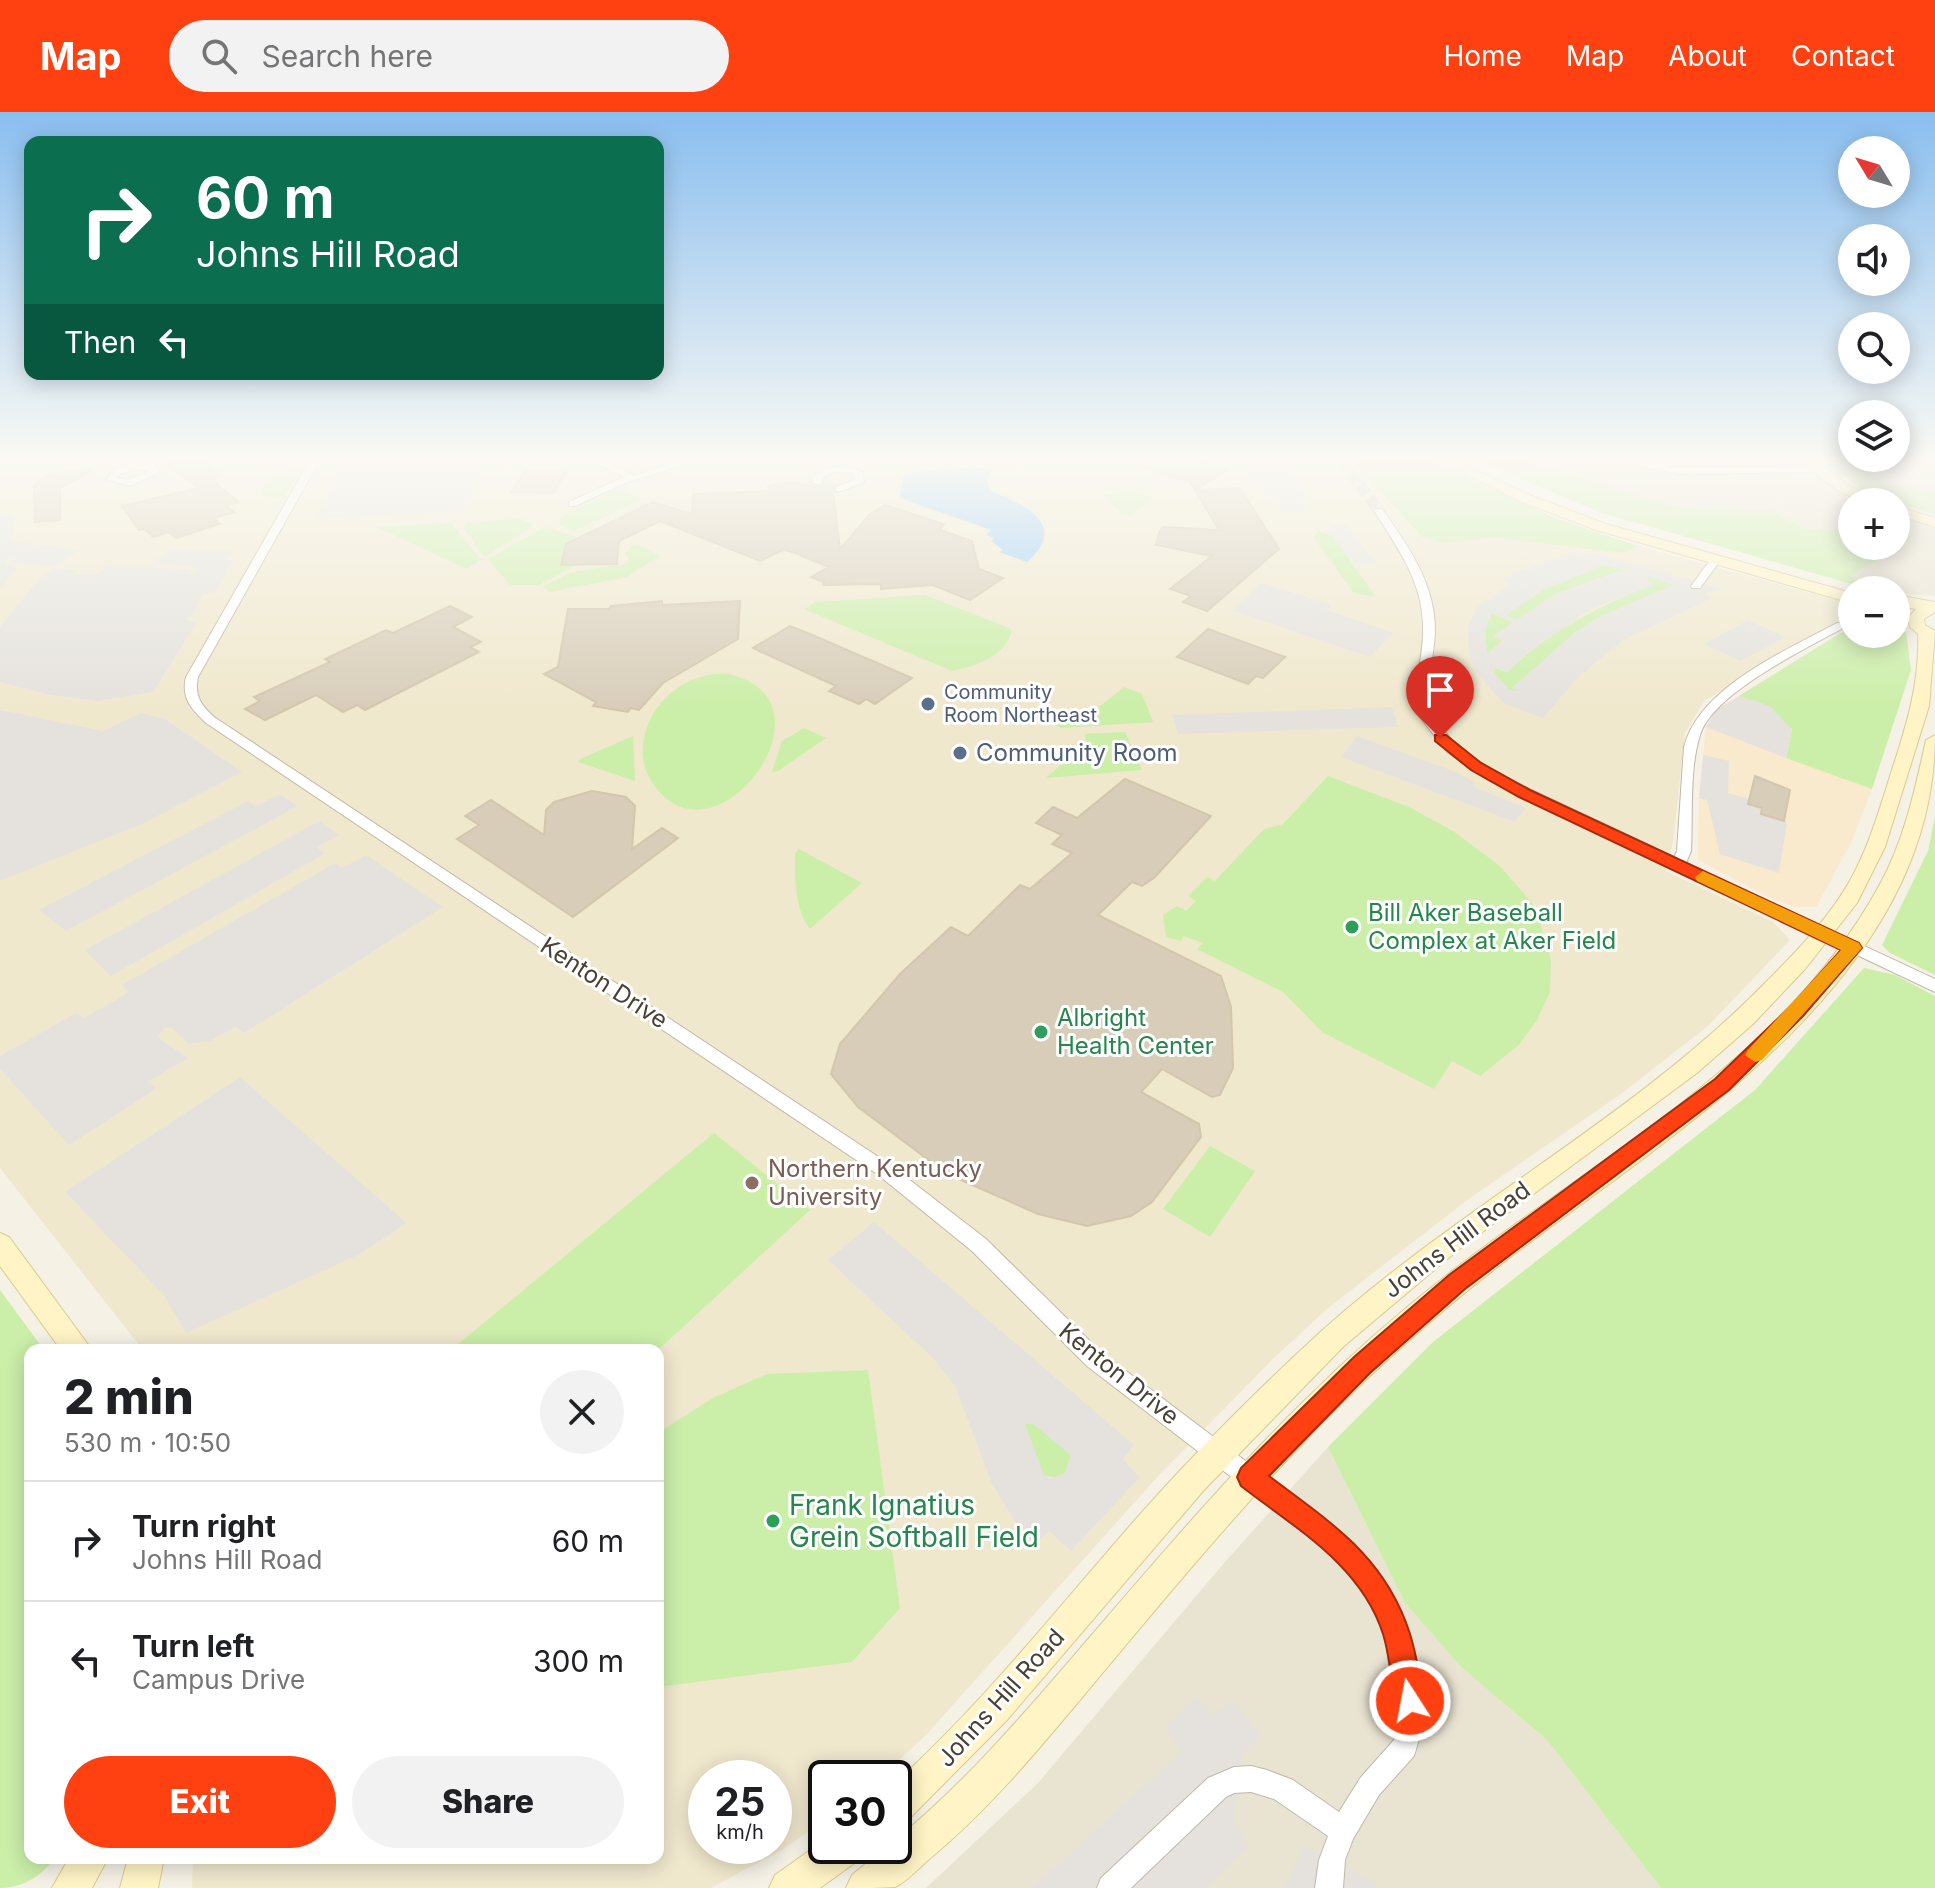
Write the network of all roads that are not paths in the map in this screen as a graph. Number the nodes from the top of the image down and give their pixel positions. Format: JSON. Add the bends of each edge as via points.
{"nodes":[{"id":1,"x":268,"y":543,"type":"edge"},
{"id":2,"x":1399,"y":543,"type":"edge"},
{"id":3,"x":1656,"y":543,"type":"edge"},
{"id":4,"x":1682,"y":543,"type":"edge"},
{"id":5,"x":1715,"y":561,"type":"junction"},
{"id":6,"x":1696,"y":586,"type":"dead end"},
{"id":7,"x":1838,"y":587,"type":"edge"},
{"id":8,"x":1838,"y":594,"type":"edge"},
{"id":9,"x":1910,"y":603,"type":"edge"},
{"id":10,"x":1932,"y":607,"type":"edge"},
{"id":11,"x":1838,"y":627,"type":"edge"},
{"id":12,"x":1926,"y":632,"type":"edge"},
{"id":13,"x":1935,"y":740,"type":"edge"},
{"id":14,"x":1678,"y":865,"type":"junction"},
{"id":15,"x":1823,"y":934,"type":"junction"},
{"id":16,"x":1853,"y":948,"type":"junction"},
{"id":17,"x":1935,"y":986,"type":"edge"},
{"id":18,"x":0,"y":1245,"type":"edge"},
{"id":19,"x":74,"y":1344,"type":"edge"},
{"id":20,"x":1219,"y":1454,"type":"junction"},
{"id":21,"x":1250,"y":1477,"type":"junction"},
{"id":22,"x":912,"y":1791,"type":"edge"},
{"id":23,"x":1343,"y":1831,"type":"junction"},
{"id":24,"x":86,"y":1864,"type":"edge"},
{"id":25,"x":145,"y":1864,"type":"edge"},
{"id":26,"x":822,"y":1864,"type":"edge"},
{"id":27,"x":71,"y":1888,"type":"edge"},
{"id":28,"x":139,"y":1888,"type":"edge"},
{"id":29,"x":788,"y":1888,"type":"edge"},
{"id":30,"x":865,"y":1888,"type":"edge"},
{"id":31,"x":1111,"y":1888,"type":"edge"},
{"id":32,"x":1329,"y":1888,"type":"edge"}],
"edges":[{"from":1,"to":20,"type":"street","name":"Kenton Drive","via":[[192,677],[188,692],[194,706],[883,1169],[979,1245],[1094,1359]]},
{"from":2,"to":14,"type":"street","via":[[1415,568],[1429,626],[1419,708],[1440,738],[1493,777]]},
{"from":3,"to":5,"type":"main road"},
{"from":4,"to":7,"type":"main road"},
{"from":5,"to":6,"type":"street"},
{"from":5,"to":8,"type":"main road"},
{"from":9,"to":10,"type":"main road"},
{"from":10,"to":12,"type":"main road","via":[[1918,614]]},
{"from":11,"to":14,"type":"street","via":[[1719,699],[1699,719]]},
{"from":12,"to":15,"type":"main road","name":"Johns Hill Road","via":[[1925,688],[1892,799],[1858,885]]},
{"from":13,"to":16,"type":"main road","name":"Johns Hill Road","via":[[1898,867]]},
{"from":14,"to":15,"type":"street"},
{"from":15,"to":16,"type":"street"},
{"from":15,"to":20,"type":"main road","name":"Johns Hill Road","via":[[1712,1051],[1437,1252],[1336,1335]]},
{"from":16,"to":17,"type":"street"},
{"from":16,"to":21,"type":"main road","name":"Johns Hill Road","via":[[1722,1085],[1428,1306]]},
{"from":18,"to":19,"type":"main road"},
{"from":20,"to":21,"type":"street"},
{"from":20,"to":22,"type":"main road","name":"Johns Hill Road","via":[[977,1730]]},
{"from":21,"to":23,"type":"street","via":[[1346,1551],[1380,1595],[1397,1635],[1410,1701],[1405,1747],[1370,1786]]},
{"from":21,"to":30,"type":"main road","name":"Johns Hill Road","via":[[998,1770],[954,1815]]},
{"from":23,"to":31,"type":"street","via":[[1266,1781],[1243,1776],[1217,1787]]},
{"from":23,"to":32,"type":"street"},
{"from":24,"to":27,"type":"main road"},
{"from":25,"to":28,"type":"main road"},
{"from":26,"to":29,"type":"main road"}]}
